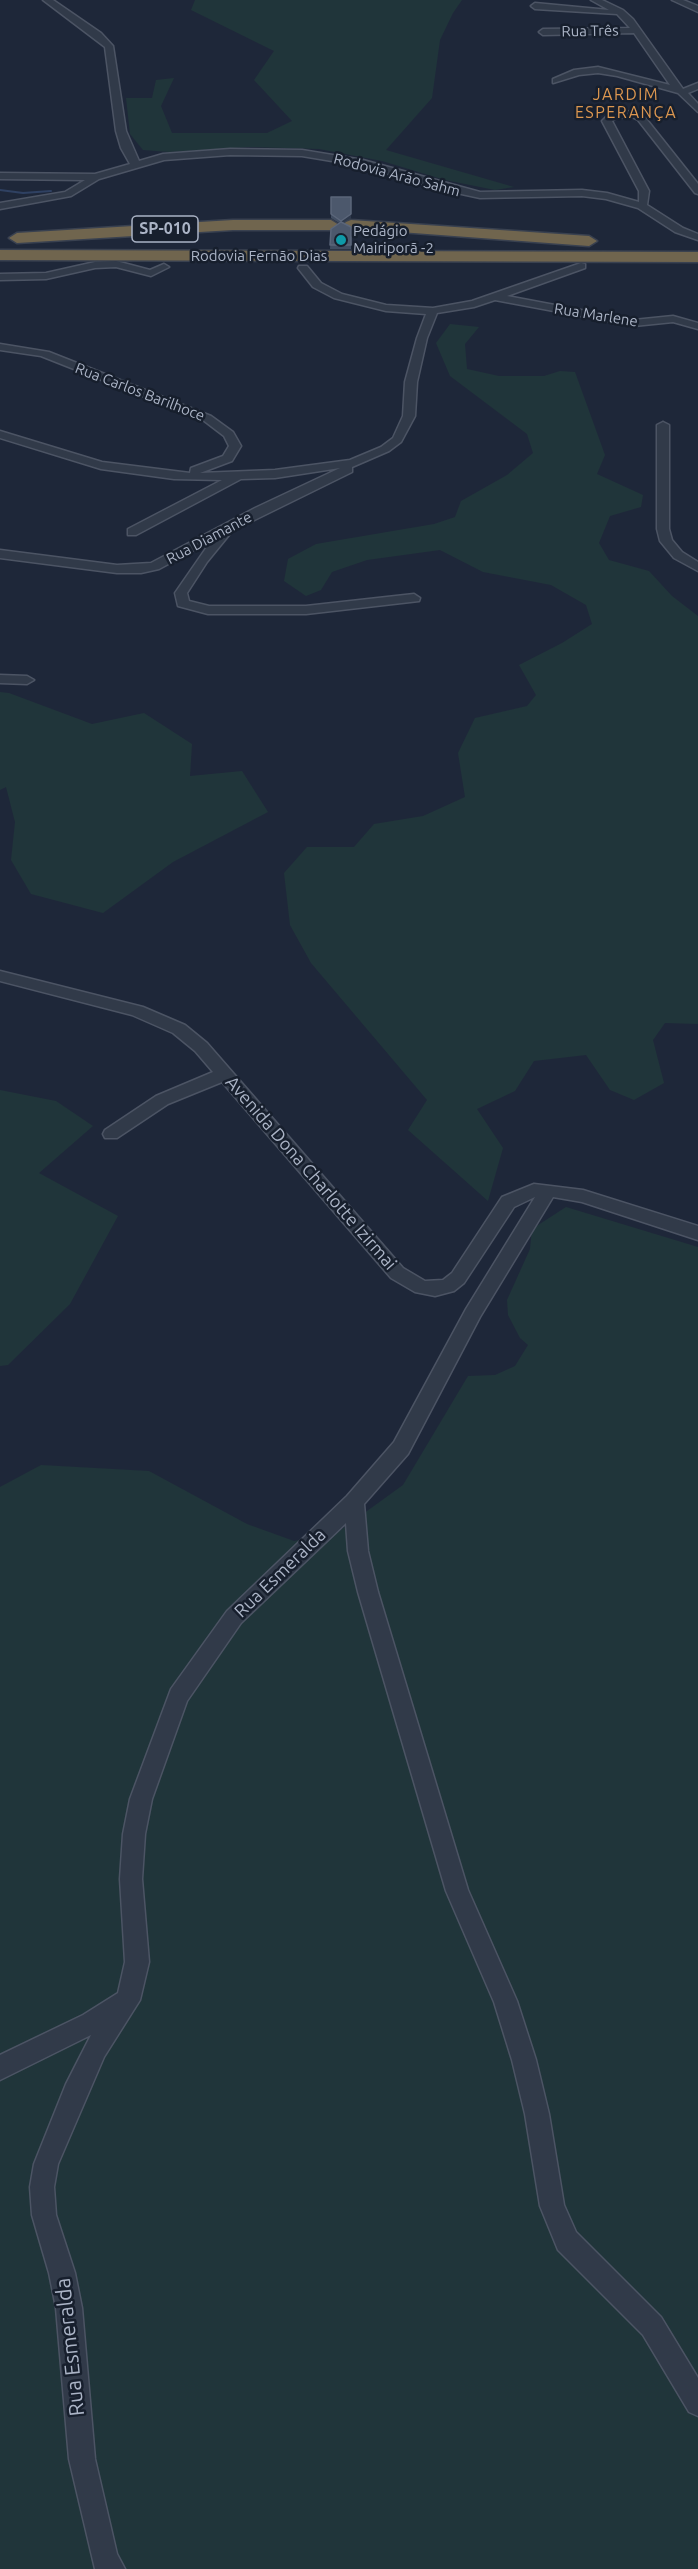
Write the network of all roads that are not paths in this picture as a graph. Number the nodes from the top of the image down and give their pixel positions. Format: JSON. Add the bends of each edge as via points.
{"nodes":[{"id":1,"x":47,"y":0,"type":"edge"},
{"id":2,"x":595,"y":0,"type":"edge"},
{"id":3,"x":676,"y":0,"type":"edge"},
{"id":4,"x":535,"y":6,"type":"dead end"},
{"id":5,"x":698,"y":9,"type":"edge"},
{"id":6,"x":620,"y":12,"type":"junction"},
{"id":7,"x":636,"y":30,"type":"junction"},
{"id":8,"x":543,"y":32,"type":"dead end"},
{"id":9,"x":556,"y":81,"type":"dead end"},
{"id":10,"x":698,"y":86,"type":"edge"},
{"id":11,"x":683,"y":92,"type":"junction"},
{"id":12,"x":698,"y":110,"type":"edge"},
{"id":13,"x":136,"y":165,"type":"junction"},
{"id":14,"x":0,"y":176,"type":"edge"},
{"id":15,"x":96,"y":177,"type":"junction"},
{"id":16,"x":698,"y":190,"type":"edge"},
{"id":17,"x":0,"y":206,"type":"edge"},
{"id":18,"x":642,"y":206,"type":"junction"},
{"id":19,"x":331,"y":225,"type":"dead end"},
{"id":20,"x":351,"y":225,"type":"edge"},
{"id":21,"x":698,"y":237,"type":"edge"},
{"id":22,"x":0,"y":239,"type":"edge"},
{"id":23,"x":698,"y":248,"type":"edge"},
{"id":24,"x":0,"y":255,"type":"edge"},
{"id":25,"x":105,"y":256,"type":"junction"},
{"id":26,"x":698,"y":257,"type":"edge"},
{"id":27,"x":698,"y":264,"type":"edge"},
{"id":28,"x":581,"y":266,"type":"junction"},
{"id":29,"x":164,"y":267,"type":"junction"},
{"id":30,"x":303,"y":268,"type":"junction"},
{"id":31,"x":0,"y":277,"type":"edge"},
{"id":32,"x":493,"y":297,"type":"junction"},
{"id":33,"x":433,"y":311,"type":"junction"},
{"id":34,"x":698,"y":326,"type":"edge"},
{"id":35,"x":0,"y":347,"type":"edge"},
{"id":36,"x":663,"y":425,"type":"dead end"},
{"id":37,"x":0,"y":435,"type":"edge"},
{"id":38,"x":371,"y":457,"type":"junction"},
{"id":39,"x":174,"y":475,"type":"junction"},
{"id":40,"x":237,"y":476,"type":"junction"},
{"id":41,"x":230,"y":527,"type":"junction"},
{"id":42,"x":132,"y":532,"type":"dead end"},
{"id":43,"x":0,"y":554,"type":"edge"},
{"id":44,"x":698,"y":567,"type":"edge"},
{"id":45,"x":414,"y":598,"type":"dead end"},
{"id":46,"x":0,"y":679,"type":"edge"},
{"id":47,"x":27,"y":680,"type":"dead end"},
{"id":48,"x":0,"y":976,"type":"edge"},
{"id":49,"x":224,"y":1074,"type":"junction"},
{"id":50,"x":111,"y":1134,"type":"dead end"},
{"id":51,"x":549,"y":1190,"type":"junction"},
{"id":52,"x":698,"y":1233,"type":"edge"},
{"id":53,"x":354,"y":1502,"type":"junction"},
{"id":54,"x":128,"y":2000,"type":"junction"},
{"id":55,"x":0,"y":2068,"type":"edge"},
{"id":56,"x":698,"y":2403,"type":"edge"},
{"id":57,"x":111,"y":2569,"type":"edge"}],
"edges":[{"from":1,"to":13,"type":"street","via":[[98,34],[109,46],[121,131]]},
{"from":2,"to":6,"type":"street"},
{"from":3,"to":5,"type":"street"},
{"from":4,"to":6,"type":"street"},
{"from":6,"to":7,"type":"street"},
{"from":7,"to":8,"type":"street","name":"Rua Três"},
{"from":7,"to":11,"type":"street","via":[[670,80]]},
{"from":9,"to":11,"type":"street","via":[[577,72],[605,70]]},
{"from":10,"to":11,"type":"street"},
{"from":11,"to":12,"type":"street"},
{"from":13,"to":15,"type":"street","name":"Rodovia Arão Sahm"},
{"from":13,"to":18,"type":"street","name":"Rodovia Arão Sahm","via":[[177,156],[230,152],[302,153],[363,163],[480,195],[582,193]]},
{"from":14,"to":15,"type":"street","name":"Rodovia Arão Sahm"},
{"from":15,"to":17,"type":"street","via":[[68,194]]},
{"from":16,"to":18,"type":"street","via":[[641,118],[633,114],[613,115],[607,121],[644,191]]},
{"from":18,"to":21,"type":"street","name":"Rodovia Arão Sahm","via":[[679,230]]},
{"from":19,"to":22,"type":"highway","name":"Rodovia Fernão Dias","number":"SP-010","via":[[232,225]]},
{"from":20,"to":23,"type":"highway"},
{"from":24,"to":25,"type":"highway","name":"Rodovia Fernão Dias","number":"SP-010"},
{"from":25,"to":26,"type":"highway","name":"Rodovia Fernão Dias","number":"SP-010"},
{"from":25,"to":29,"type":"highway"},
{"from":27,"to":28,"type":"highway"},
{"from":28,"to":30,"type":"highway"},
{"from":28,"to":32,"type":"street"},
{"from":29,"to":30,"type":"highway"},
{"from":29,"to":31,"type":"street","via":[[151,273],[116,264],[95,265],[46,276]]},
{"from":30,"to":33,"type":"street","via":[[317,285],[356,302]]},
{"from":32,"to":33,"type":"street"},
{"from":32,"to":34,"type":"street","name":"Rua Marlene","via":[[634,323],[673,319]]},
{"from":33,"to":38,"type":"street","via":[[411,382],[405,428],[396,440]]},
{"from":35,"to":39,"type":"street","name":"Rua Carlos Barilhoce","via":[[45,354],[105,380],[182,406],[220,426],[233,440],[233,453],[219,464]]},
{"from":36,"to":44,"type":"street","via":[[663,529],[666,541],[678,555]]},
{"from":37,"to":39,"type":"street","via":[[101,465]]},
{"from":38,"to":40,"type":"street","via":[[328,467]]},
{"from":38,"to":41,"type":"street","name":"Rua Diamante"},
{"from":39,"to":40,"type":"street"},
{"from":40,"to":42,"type":"street"},
{"from":41,"to":43,"type":"street","name":"Rua Diamante","via":[[165,562],[141,569]]},
{"from":41,"to":45,"type":"street","via":[[191,575],[181,593],[183,603],[208,610],[306,610]]},
{"from":46,"to":47,"type":"street"},
{"from":48,"to":49,"type":"street","name":"Avenida Dona Charlotte Izirmai","via":[[160,1019],[201,1047]]},
{"from":49,"to":50,"type":"street","via":[[162,1100]]},
{"from":49,"to":51,"type":"street","name":"Avenida Dona Charlotte Izirmai","via":[[398,1273],[421,1287],[448,1286],[458,1278],[508,1202],[534,1190]]},
{"from":51,"to":52,"type":"street","name":"Avenida Dona Charlotte Izirmai","via":[[583,1196]]},
{"from":51,"to":53,"type":"street","name":"Rua Esmeralda","via":[[472,1314],[401,1448]]},
{"from":53,"to":54,"type":"street","name":"Rua Esmeralda","via":[[234,1617],[178,1696],[141,1799],[134,1834],[131,1879],[137,1962]]},
{"from":53,"to":56,"type":"street","via":[[358,1551],[368,1592],[457,1891],[505,2001],[524,2060],[552,2206],[567,2241],[652,2326]]},
{"from":54,"to":55,"type":"street"},
{"from":54,"to":57,"type":"street","name":"Rua Esmeralda","via":[[96,2049],[75,2093],[46,2164],[42,2187],[44,2215],[69,2308],[82,2460],[105,2560]]}]}
